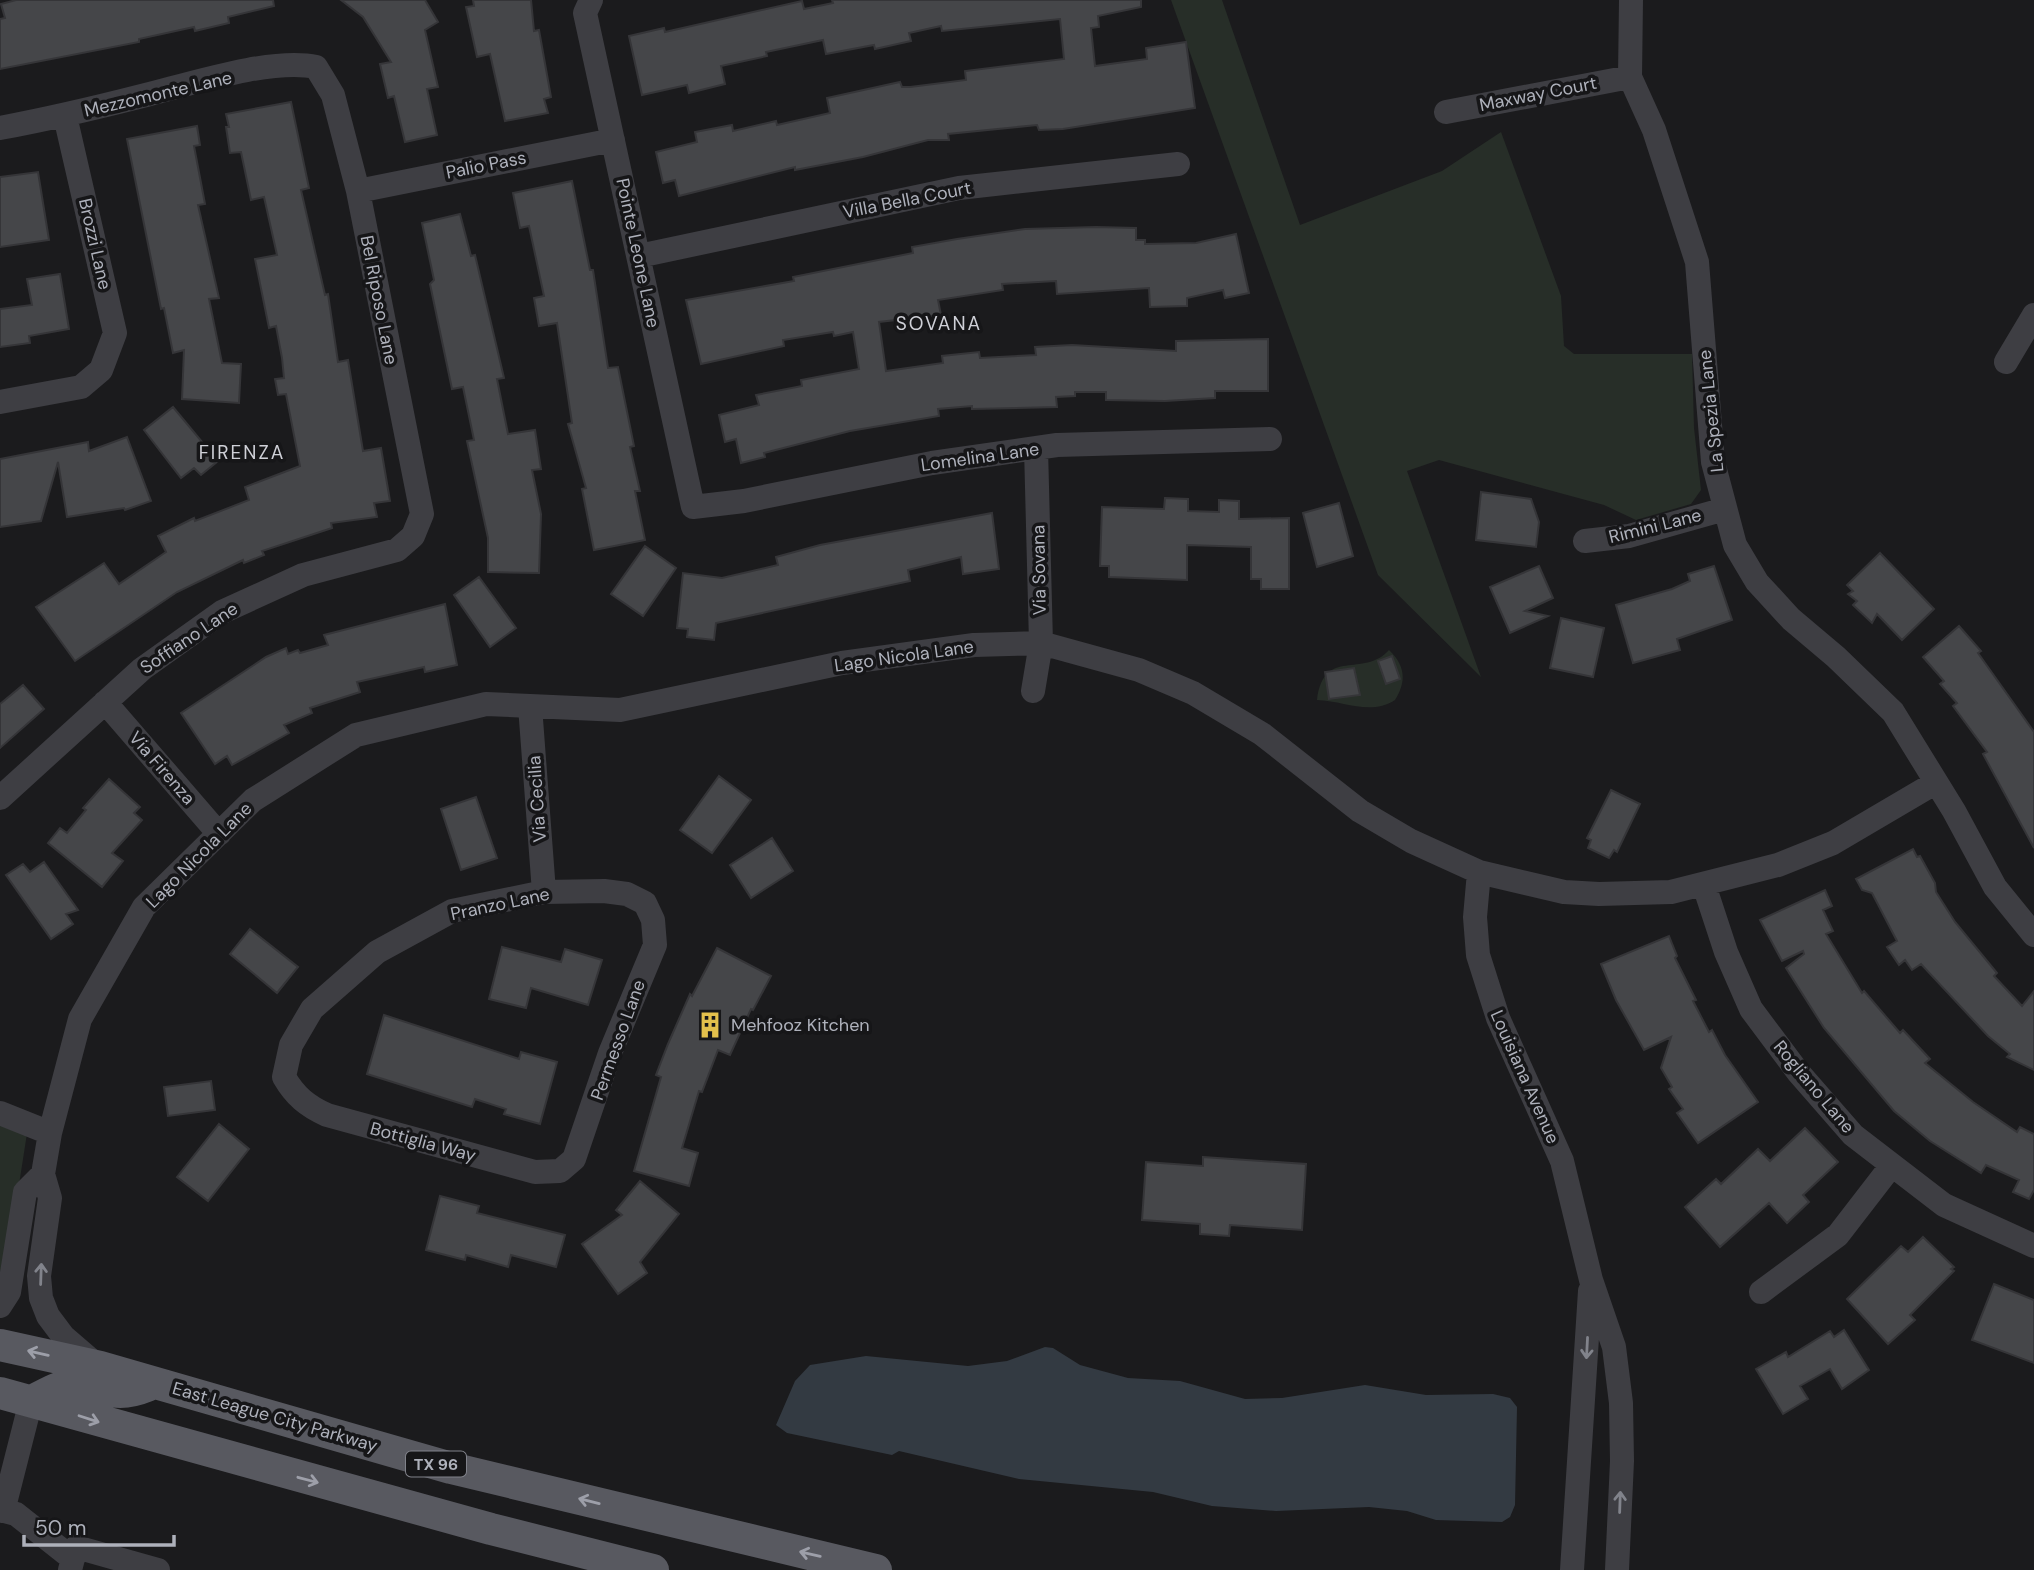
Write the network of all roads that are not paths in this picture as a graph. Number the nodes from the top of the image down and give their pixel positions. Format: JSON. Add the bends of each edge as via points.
{"nodes":[{"id":1,"x":591,"y":0,"type":"edge"},
{"id":2,"x":1631,"y":0,"type":"edge"},
{"id":3,"x":316,"y":67,"type":"joint"},
{"id":4,"x":1630,"y":77,"type":"junction"},
{"id":5,"x":1446,"y":112,"type":"dead end"},
{"id":6,"x":65,"y":116,"type":"junction"},
{"id":7,"x":0,"y":128,"type":"edge"},
{"id":8,"x":614,"y":140,"type":"junction"},
{"id":9,"x":1178,"y":164,"type":"dead end"},
{"id":10,"x":358,"y":191,"type":"junction"},
{"id":11,"x":639,"y":256,"type":"junction"},
{"id":12,"x":2034,"y":315,"type":"edge"},
{"id":13,"x":2006,"y":362,"type":"dead end"},
{"id":14,"x":0,"y":402,"type":"edge"},
{"id":15,"x":1270,"y":439,"type":"dead end"},
{"id":16,"x":1036,"y":448,"type":"junction"},
{"id":17,"x":693,"y":507,"type":"joint"},
{"id":18,"x":1725,"y":509,"type":"junction"},
{"id":19,"x":412,"y":536,"type":"joint"},
{"id":20,"x":1585,"y":541,"type":"dead end"},
{"id":21,"x":1041,"y":643,"type":"junction"},
{"id":22,"x":1033,"y":691,"type":"dead end"},
{"id":23,"x":105,"y":702,"type":"junction"},
{"id":24,"x":530,"y":706,"type":"junction"},
{"id":25,"x":1935,"y":783,"type":"junction"},
{"id":26,"x":0,"y":798,"type":"edge"},
{"id":27,"x":219,"y":834,"type":"junction"},
{"id":28,"x":1479,"y":872,"type":"junction"},
{"id":29,"x":1704,"y":885,"type":"junction"},
{"id":30,"x":544,"y":892,"type":"junction"},
{"id":31,"x":653,"y":920,"type":"joint"},
{"id":32,"x":2034,"y":935,"type":"edge"},
{"id":33,"x":284,"y":1077,"type":"joint"},
{"id":34,"x":0,"y":1113,"type":"edge"},
{"id":35,"x":50,"y":1133,"type":"junction"},
{"id":36,"x":575,"y":1159,"type":"joint"},
{"id":37,"x":1892,"y":1165,"type":"junction"},
{"id":38,"x":43,"y":1174,"type":"junction"},
{"id":39,"x":2034,"y":1246,"type":"edge"},
{"id":40,"x":1591,"y":1280,"type":"junction"},
{"id":41,"x":1761,"y":1292,"type":"dead end"},
{"id":42,"x":0,"y":1306,"type":"edge"},
{"id":43,"x":0,"y":1345,"type":"edge"},
{"id":44,"x":100,"y":1367,"type":"junction"},
{"id":45,"x":155,"y":1383,"type":"junction"},
{"id":46,"x":0,"y":1394,"type":"edge"},
{"id":47,"x":32,"y":1401,"type":"junction"},
{"id":48,"x":1,"y":1511,"type":"edge"},
{"id":49,"x":72,"y":1564,"type":"edge"},
{"id":50,"x":608,"y":1564,"type":"edge"},
{"id":51,"x":158,"y":1570,"type":"edge"},
{"id":52,"x":653,"y":1570,"type":"edge"},
{"id":53,"x":876,"y":1570,"type":"edge"},
{"id":54,"x":1572,"y":1570,"type":"edge"},
{"id":55,"x":1617,"y":1570,"type":"edge"}],
"edges":[{"from":1,"to":8,"type":"street","name":"Pointe Leone Lane","via":[[585,13]]},
{"from":2,"to":4,"type":"street","name":"La Spezia Lane"},
{"from":3,"to":6,"type":"street","name":"Mezzomonte Lane","via":[[297,63],[206,80]]},
{"from":3,"to":10,"type":"street","name":"Bel Riposo Lane","via":[[333,95]]},
{"from":4,"to":5,"type":"street","name":"Maxway Court"},
{"from":4,"to":18,"type":"street","name":"La Spezia Lane","via":[[1654,130],[1697,262],[1713,462]]},
{"from":6,"to":7,"type":"street","name":"Mezzomonte Lane"},
{"from":6,"to":14,"type":"street","name":"Brozzi Lane","via":[[115,332],[101,370],[81,387]]},
{"from":8,"to":10,"type":"street","name":"Palio Pass"},
{"from":8,"to":11,"type":"street","name":"Pointe Leone Lane"},
{"from":9,"to":11,"type":"street","name":"Villa Bella Court","via":[[959,188]]},
{"from":10,"to":19,"type":"street","name":"Bel Riposo Lane","via":[[422,513]]},
{"from":11,"to":17,"type":"street","name":"Pointe Leone Lane"},
{"from":12,"to":13,"type":"street"},
{"from":15,"to":16,"type":"street","name":"Lomelina Lane"},
{"from":16,"to":17,"type":"street","name":"Lomelina Lane"},
{"from":16,"to":21,"type":"street","name":"Via Sovana"},
{"from":18,"to":20,"type":"street","name":"Rimini Lane","via":[[1629,536]]},
{"from":18,"to":25,"type":"street","name":"La Spezia Lane","via":[[1735,545],[1757,582],[1893,712]]},
{"from":19,"to":23,"type":"street","name":"Soffiano Lane","via":[[397,550],[303,575],[222,612],[142,668]]},
{"from":21,"to":22,"type":"street","name":"Via Sovana"},
{"from":21,"to":24,"type":"street","name":"Lago Nicola Lane","via":[[974,645],[842,663],[621,710]]},
{"from":21,"to":28,"type":"street","name":"Lago Nicola Lane","via":[[1139,670],[1193,693],[1262,734],[1360,811]]},
{"from":23,"to":26,"type":"street","name":"Soffiano Lane"},
{"from":23,"to":27,"type":"street","name":"Via Firenza"},
{"from":24,"to":27,"type":"street","name":"Lago Nicola Lane","via":[[485,704],[356,735],[253,800]]},
{"from":24,"to":30,"type":"street","name":"Via Cecilia"},
{"from":25,"to":29,"type":"street","name":"Lago Nicola Lane","via":[[1833,842],[1778,865]]},
{"from":25,"to":32,"type":"street","name":"La Spezia Lane","via":[[1995,887]]},
{"from":27,"to":35,"type":"street","name":"Lago Nicola Lane","via":[[144,907],[80,1019]]},
{"from":28,"to":29,"type":"street","name":"Lago Nicola Lane","via":[[1564,892],[1638,895]]},
{"from":28,"to":40,"type":"street","name":"Louisiana Avenue","via":[[1478,956],[1498,1018],[1562,1161]]},
{"from":29,"to":37,"type":"street","name":"Rogliano Lane","via":[[1751,1009],[1853,1135]]},
{"from":30,"to":31,"type":"street","name":"Pranzo Lane","via":[[626,894],[645,904]]},
{"from":30,"to":33,"type":"street","name":"Pranzo Lane","via":[[453,911],[377,952],[312,1009],[291,1045]]},
{"from":31,"to":36,"type":"street","name":"Permesso Lane","via":[[655,945],[610,1053]]},
{"from":33,"to":36,"type":"street","name":"Bottiglia Way","via":[[308,1107],[339,1119],[536,1172],[560,1171]]},
{"from":34,"to":35,"type":"street"},
{"from":35,"to":38,"type":"street","name":"Lago Nicola Lane"},
{"from":37,"to":39,"type":"street","name":"Rogliano Lane","via":[[1944,1205]]},
{"from":37,"to":41,"type":"street","via":[[1838,1236]]},
{"from":38,"to":42,"type":"street","name":"Lago Nicola Lane","via":[[25,1192],[9,1292]]},
{"from":44,"to":38,"type":"street","name":"Lago Nicola Lane","one_way":true,"via":[[63,1336],[41,1298],[39,1276],[50,1198]]},
{"from":40,"to":54,"type":"street","name":"Louisiana Avenue","one_way":true},
{"from":55,"to":40,"type":"street","name":"Louisiana Avenue","one_way":true,"via":[[1621,1403],[1614,1346]]},
{"from":44,"to":43,"type":"main road","name":"East League City Parkway","number":"TX 96","one_way":true},
{"from":44,"to":45,"type":"main road","name":"East League City Parkway","number":"TX 96"},
{"from":45,"to":47,"type":"main road","via":[[130,1393],[71,1385]]},
{"from":53,"to":45,"type":"main road","name":"East League City Parkway","number":"TX 96","one_way":true,"via":[[451,1468]]},
{"from":46,"to":47,"type":"main road"},
{"from":47,"to":48,"type":"street"},
{"from":47,"to":50,"type":"main road","one_way":true},
{"from":48,"to":49,"type":"street","via":[[16,1514]]},
{"from":49,"to":51,"type":"street","via":[[76,1547]]},
{"from":50,"to":52,"type":"main road"}]}
